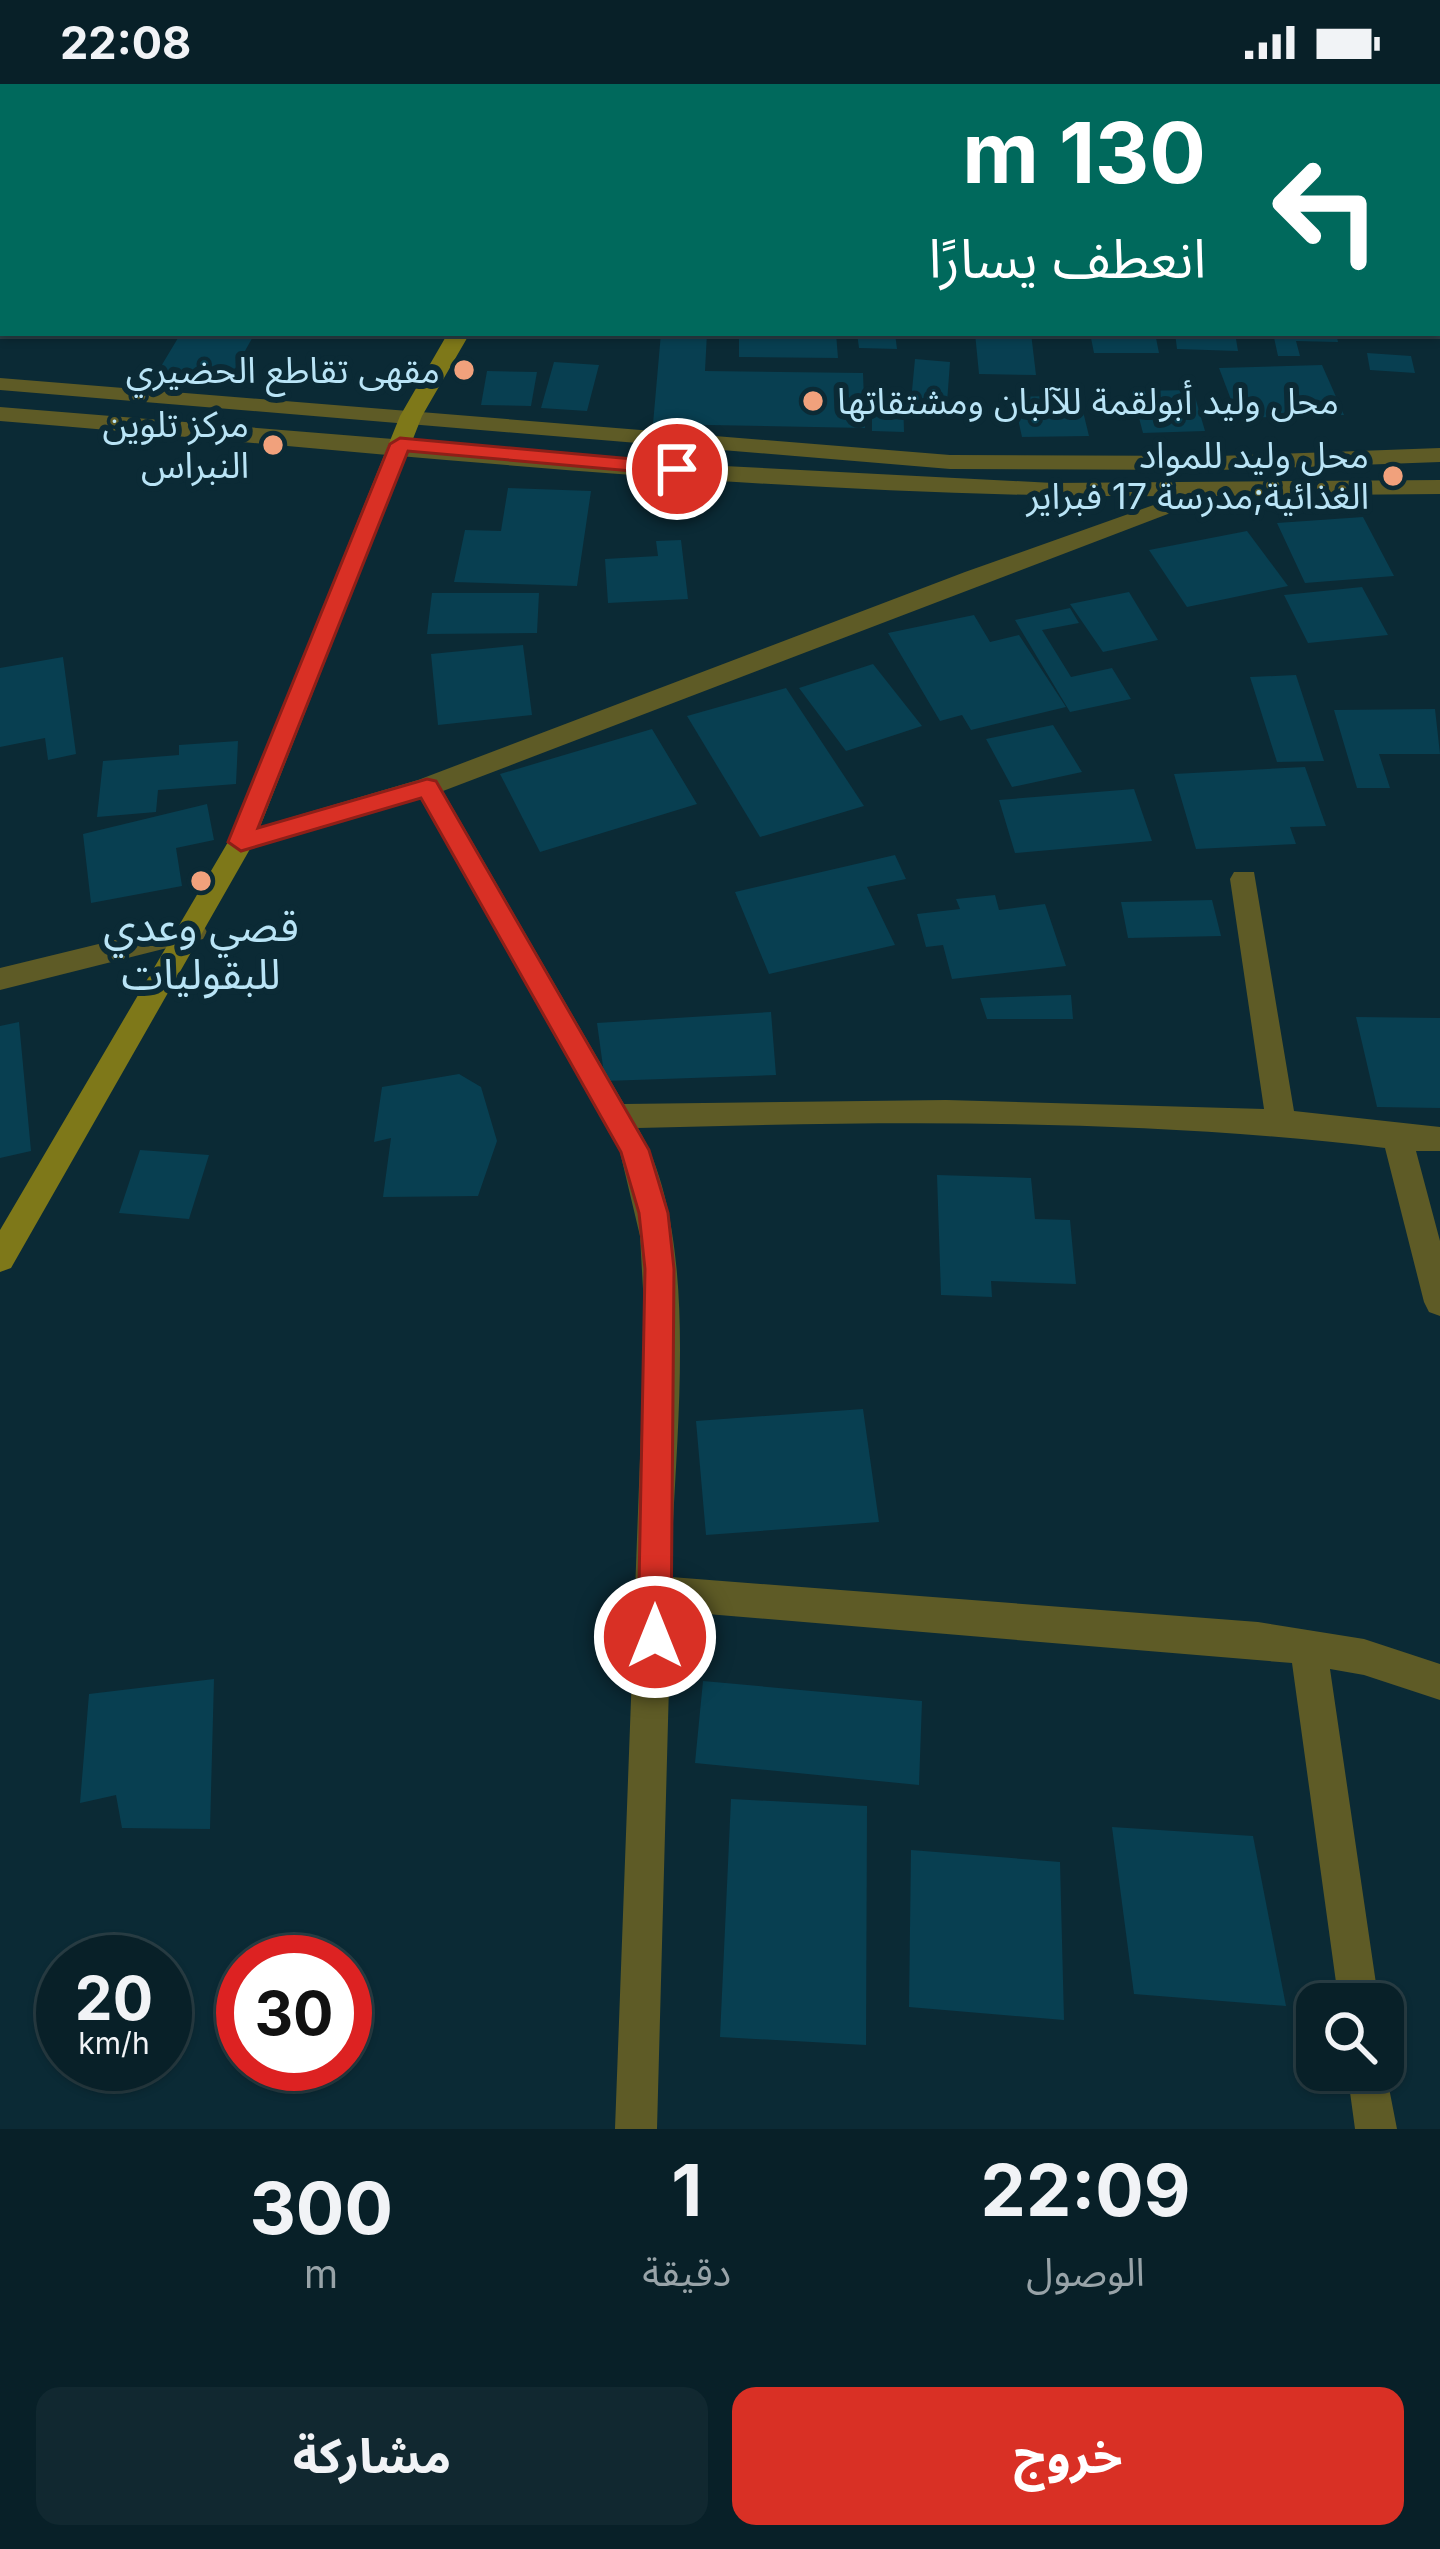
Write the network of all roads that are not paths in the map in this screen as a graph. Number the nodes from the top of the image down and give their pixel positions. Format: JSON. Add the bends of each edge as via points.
{"nodes":[{"id":1,"x":457,"y":336,"type":"edge"},
{"id":2,"x":0,"y":384,"type":"edge"},
{"id":3,"x":0,"y":414,"type":"edge"},
{"id":4,"x":411,"y":416,"type":"junction"},
{"id":5,"x":400,"y":444,"type":"junction"},
{"id":6,"x":1440,"y":455,"type":"edge"},
{"id":7,"x":1227,"y":487,"type":"junction"},
{"id":8,"x":1440,"y":487,"type":"edge"},
{"id":9,"x":427,"y":788,"type":"junction"},
{"id":10,"x":241,"y":842,"type":"junction"},
{"id":11,"x":1244,"y":879,"type":"dead end"},
{"id":12,"x":193,"y":932,"type":"junction"},
{"id":13,"x":0,"y":979,"type":"edge"},
{"id":14,"x":616,"y":1117,"type":"junction"},
{"id":15,"x":1281,"y":1122,"type":"junction"},
{"id":16,"x":1440,"y":1139,"type":"edge"},
{"id":17,"x":1398,"y":1140,"type":"junction"},
{"id":18,"x":0,"y":1258,"type":"edge"},
{"id":19,"x":1440,"y":1302,"type":"edge"},
{"id":20,"x":655,"y":1593,"type":"junction"},
{"id":21,"x":1308,"y":1646,"type":"junction"},
{"id":22,"x":1440,"y":1682,"type":"edge"},
{"id":23,"x":1356,"y":1983,"type":"edge"},
{"id":24,"x":1371,"y":2091,"type":"edge"},
{"id":25,"x":636,"y":2129,"type":"edge"},
{"id":26,"x":1376,"y":2129,"type":"edge"}],
"edges":[{"from":1,"to":4,"type":"street"},
{"from":2,"to":4,"type":"street"},
{"from":3,"to":5,"type":"street"},
{"from":4,"to":5,"type":"street"},
{"from":4,"to":6,"type":"street","via":[[950,462]]},
{"from":5,"to":7,"type":"street","via":[[724,473],[1053,490]]},
{"from":5,"to":10,"type":"street"},
{"from":7,"to":8,"type":"street"},
{"from":7,"to":9,"type":"street"},
{"from":9,"to":10,"type":"street"},
{"from":9,"to":14,"type":"street"},
{"from":10,"to":12,"type":"street"},
{"from":11,"to":15,"type":"street"},
{"from":12,"to":13,"type":"street"},
{"from":12,"to":18,"type":"street"},
{"from":14,"to":15,"type":"street","via":[[800,1110]]},
{"from":14,"to":20,"type":"street","via":[[646,1180],[657,1240]]},
{"from":15,"to":17,"type":"street"},
{"from":16,"to":17,"type":"street"},
{"from":17,"to":19,"type":"street"},
{"from":20,"to":21,"type":"street"},
{"from":20,"to":25,"type":"street"},
{"from":21,"to":22,"type":"street"},
{"from":21,"to":23,"type":"street"},
{"from":24,"to":26,"type":"street"}]}
